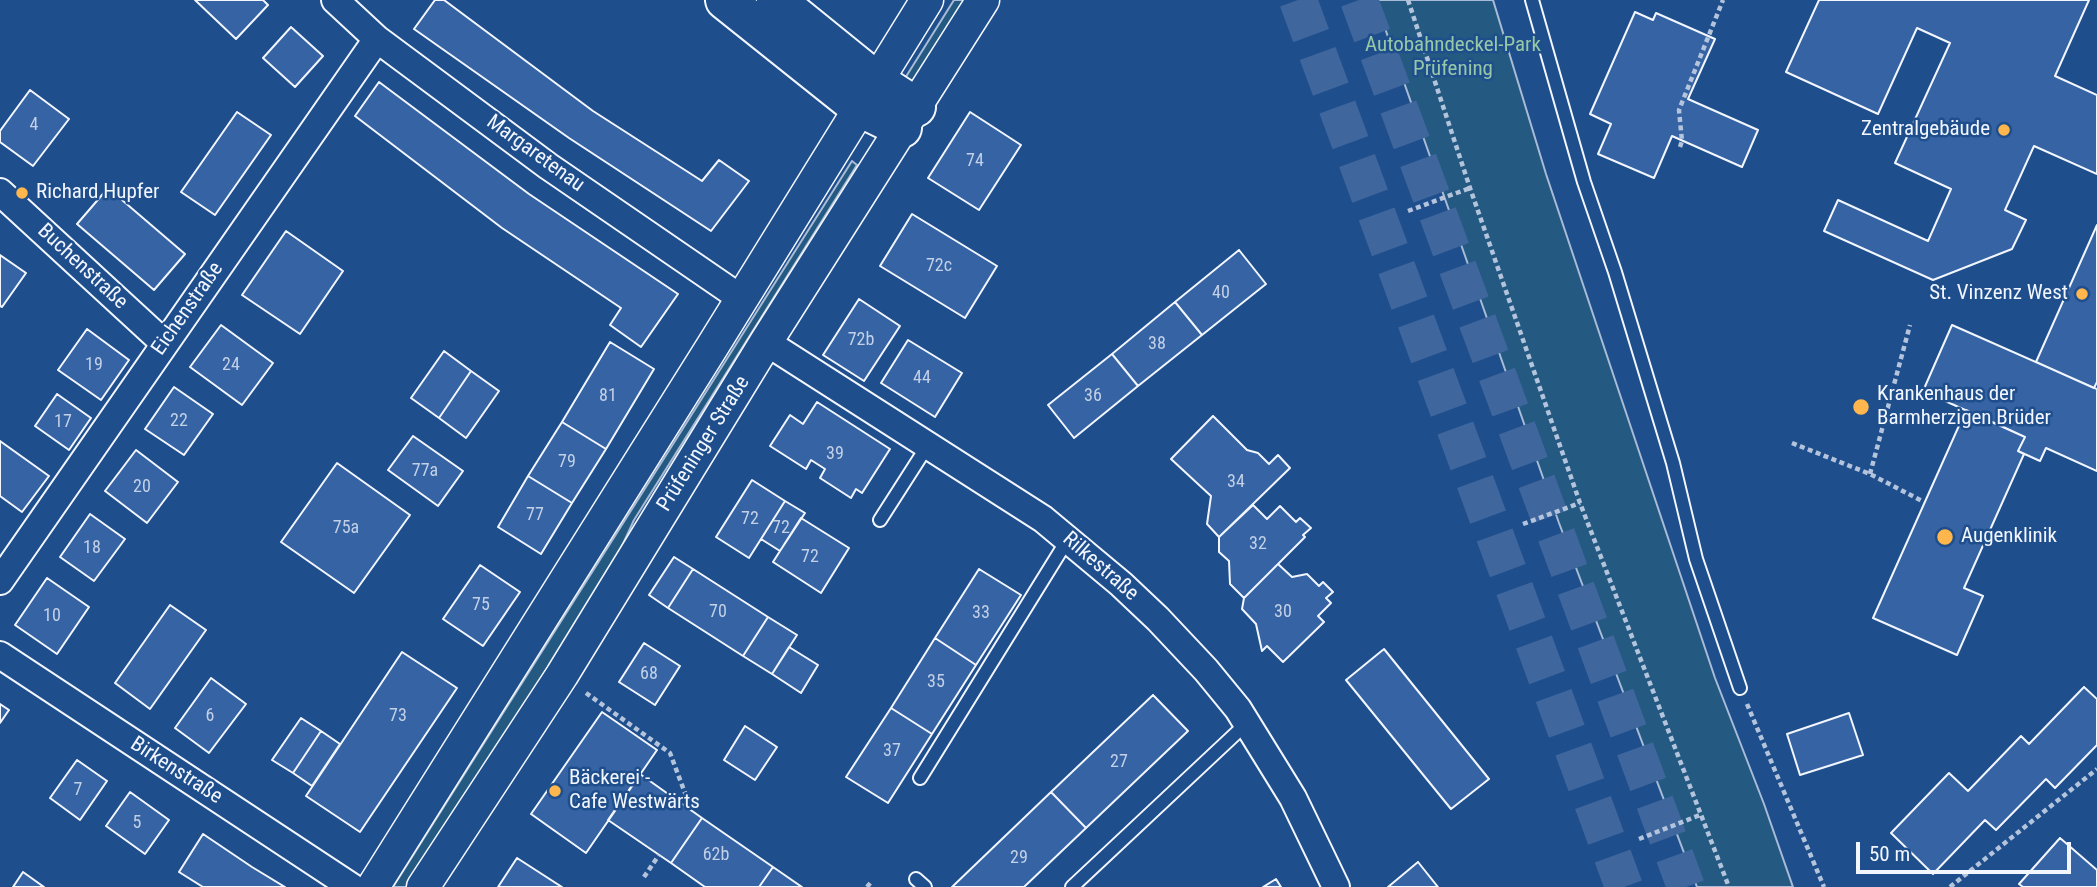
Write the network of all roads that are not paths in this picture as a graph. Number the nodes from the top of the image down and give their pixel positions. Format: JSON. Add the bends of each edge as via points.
{"nodes":[{"id":1,"x":335,"y":0,"type":"edge"},
{"id":2,"x":725,"y":0,"type":"edge"},
{"id":3,"x":776,"y":0,"type":"edge"},
{"id":4,"x":927,"y":0,"type":"edge"},
{"id":5,"x":984,"y":0,"type":"edge"},
{"id":6,"x":1532,"y":0,"type":"edge"},
{"id":7,"x":377,"y":39,"type":"junction"},
{"id":8,"x":868,"y":94,"type":"junction"},
{"id":9,"x":909,"y":117,"type":"junction"},
{"id":10,"x":0,"y":192,"type":"edge"},
{"id":11,"x":742,"y":299,"type":"junction"},
{"id":12,"x":766,"y":342,"type":"junction"},
{"id":13,"x":164,"y":343,"type":"junction"},
{"id":14,"x":928,"y":444,"type":"junction"},
{"id":15,"x":880,"y":520,"type":"dead end"},
{"id":16,"x":1068,"y":539,"type":"junction"},
{"id":17,"x":0,"y":581,"type":"edge"},
{"id":18,"x":0,"y":655,"type":"edge"},
{"id":19,"x":1740,"y":688,"type":"road end"},
{"id":20,"x":1247,"y":723,"type":"junction"},
{"id":21,"x":920,"y":778,"type":"dead end"},
{"id":22,"x":352,"y":887,"type":"edge"},
{"id":23,"x":373,"y":887,"type":"edge"},
{"id":24,"x":423,"y":887,"type":"edge"},
{"id":25,"x":1072,"y":887,"type":"edge"},
{"id":26,"x":1336,"y":887,"type":"edge"}],
"edges":[{"from":1,"to":7,"type":"street","name":"Margaretenau"},
{"from":2,"to":8,"type":"highway"},
{"from":3,"to":8,"type":"highway"},
{"from":4,"to":8,"type":"street"},
{"from":5,"to":9,"type":"street","name":"Prüfeninger Straße"},
{"from":6,"to":19,"type":"lane","via":[[1673,463],[1696,559]]},
{"from":7,"to":11,"type":"street","name":"Margaretenau","via":[[548,166]]},
{"from":7,"to":13,"type":"street","name":"Eichenstraße"},
{"from":8,"to":9,"type":"highway"},
{"from":8,"to":11,"type":"street"},
{"from":9,"to":12,"type":"street","name":"Prüfeninger Straße"},
{"from":10,"to":13,"type":"street","name":"Buchenstraße"},
{"from":11,"to":23,"type":"street"},
{"from":12,"to":14,"type":"street","name":"Rilkestraße"},
{"from":12,"to":24,"type":"street","name":"Prüfeninger Straße","via":[[562,675]]},
{"from":13,"to":17,"type":"street","name":"Eichenstraße"},
{"from":14,"to":15,"type":"lane"},
{"from":14,"to":16,"type":"street","name":"Rilkestraße","via":[[1008,494]]},
{"from":16,"to":20,"type":"street","name":"Rilkestraße","via":[[1158,619]]},
{"from":16,"to":21,"type":"lane"},
{"from":18,"to":22,"type":"street","name":"Birkenstraße"},
{"from":20,"to":25,"type":"lane"},
{"from":20,"to":26,"type":"street","name":"Rilkestraße","via":[[1293,798]]}]}
